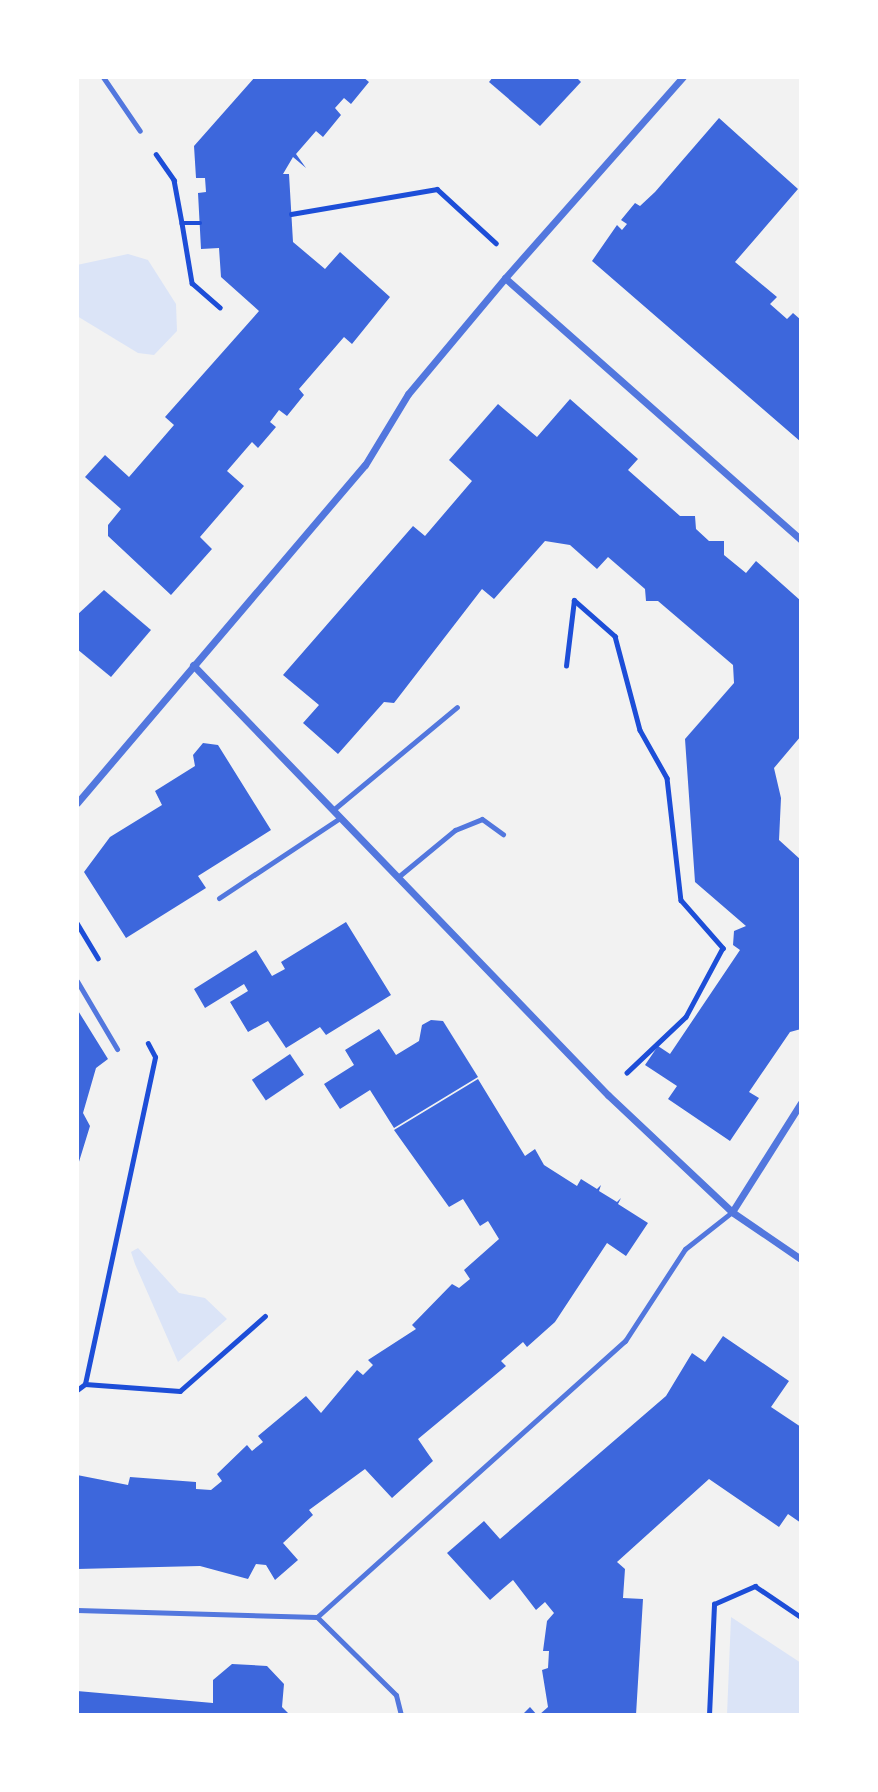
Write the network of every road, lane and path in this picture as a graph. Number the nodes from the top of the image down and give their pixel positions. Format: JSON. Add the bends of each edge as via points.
{"nodes":[{"id":1,"x":103,"y":77,"type":"edge"},
{"id":2,"x":683,"y":77,"type":"edge"},
{"id":3,"x":141,"y":131,"type":"joint"},
{"id":4,"x":291,"y":214,"type":"dead end"},
{"id":5,"x":182,"y":223,"type":"junction"},
{"id":6,"x":200,"y":223,"type":"dead end"},
{"id":7,"x":517,"y":263,"type":"junction"},
{"id":8,"x":505,"y":278,"type":"junction"},
{"id":9,"x":220,"y":307,"type":"dead end"},
{"id":10,"x":801,"y":540,"type":"edge"},
{"id":11,"x":194,"y":665,"type":"junction"},
{"id":12,"x":566,"y":666,"type":"dead end"},
{"id":13,"x":457,"y":707,"type":"dead end"},
{"id":14,"x":77,"y":803,"type":"edge"},
{"id":15,"x":333,"y":810,"type":"junction"},
{"id":16,"x":341,"y":818,"type":"junction"},
{"id":17,"x":503,"y":834,"type":"dead end"},
{"id":18,"x":398,"y":877,"type":"junction"},
{"id":19,"x":219,"y":898,"type":"dead end"},
{"id":20,"x":77,"y":923,"type":"edge"},
{"id":21,"x":103,"y":967,"type":"dead end"},
{"id":22,"x":77,"y":981,"type":"edge"},
{"id":23,"x":142,"y":1035,"type":"dead end"},
{"id":24,"x":117,"y":1049,"type":"dead end"},
{"id":25,"x":608,"y":1095,"type":"junction"},
{"id":26,"x":801,"y":1103,"type":"edge"},
{"id":27,"x":732,"y":1212,"type":"junction"},
{"id":28,"x":801,"y":1259,"type":"edge"},
{"id":29,"x":265,"y":1317,"type":"dead end"},
{"id":30,"x":85,"y":1384,"type":"junction"},
{"id":31,"x":77,"y":1390,"type":"edge"},
{"id":32,"x":77,"y":1610,"type":"edge"},
{"id":33,"x":317,"y":1617,"type":"junction"},
{"id":34,"x":801,"y":1617,"type":"edge"},
{"id":35,"x":401,"y":1715,"type":"edge"},
{"id":36,"x":709,"y":1715,"type":"edge"}],
"edges":[{"from":1,"to":3,"type":"lane"},
{"from":2,"to":7,"type":"street"},
{"from":3,"to":5,"type":"path","via":[[174,180]]},
{"from":4,"to":7,"type":"path","via":[[437,188]]},
{"from":5,"to":6,"type":"path"},
{"from":5,"to":9,"type":"path","via":[[192,283]]},
{"from":7,"to":8,"type":"street"},
{"from":8,"to":10,"type":"street"},
{"from":8,"to":11,"type":"street","via":[[408,394],[365,465]]},
{"from":11,"to":14,"type":"street"},
{"from":11,"to":15,"type":"street"},
{"from":12,"to":25,"type":"path","via":[[574,600],[615,636],[640,730],[667,778],[681,900],[723,948],[686,1017]]},
{"from":13,"to":15,"type":"lane"},
{"from":15,"to":16,"type":"street"},
{"from":16,"to":18,"type":"street"},
{"from":16,"to":19,"type":"lane"},
{"from":17,"to":18,"type":"lane","via":[[482,820],[454,830]]},
{"from":18,"to":25,"type":"street"},
{"from":20,"to":21,"type":"path"},
{"from":22,"to":24,"type":"lane"},
{"from":23,"to":30,"type":"path","via":[[155,1057]]},
{"from":25,"to":27,"type":"street"},
{"from":26,"to":27,"type":"street"},
{"from":27,"to":28,"type":"street"},
{"from":27,"to":33,"type":"lane","via":[[685,1249],[625,1341]]},
{"from":29,"to":30,"type":"path","via":[[180,1391]]},
{"from":30,"to":31,"type":"path"},
{"from":32,"to":33,"type":"lane"},
{"from":33,"to":35,"type":"lane","via":[[396,1695]]},
{"from":34,"to":36,"type":"path","via":[[755,1586],[714,1604]]}]}
